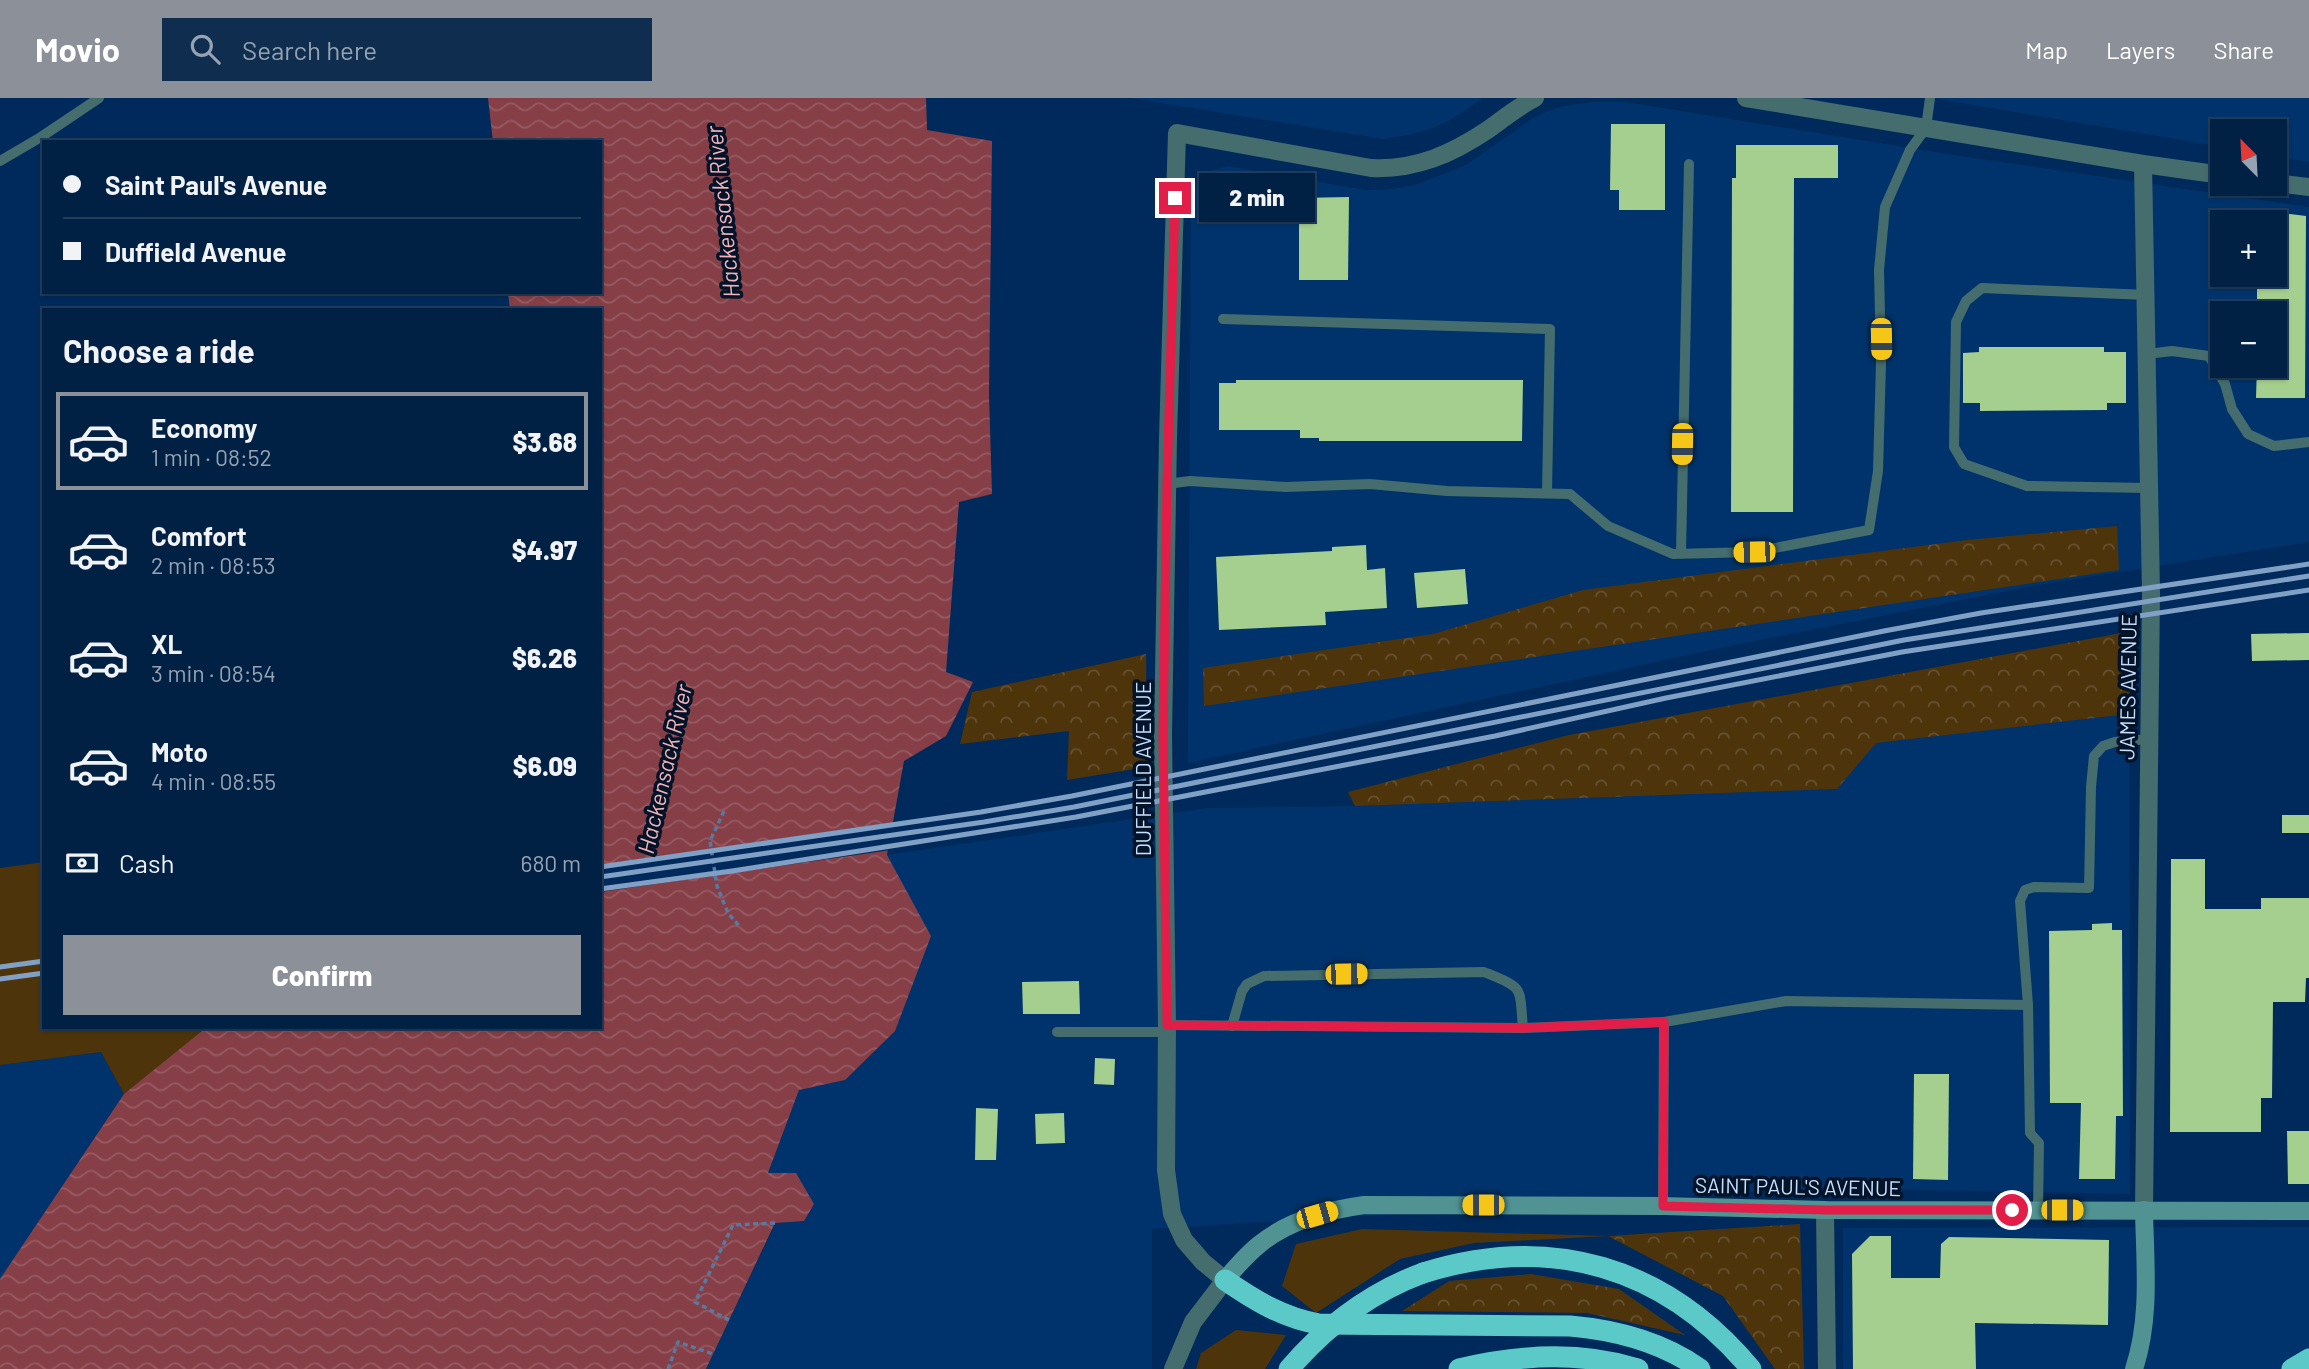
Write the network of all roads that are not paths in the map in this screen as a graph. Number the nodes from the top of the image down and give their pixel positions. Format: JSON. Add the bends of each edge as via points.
{"nodes":[{"id":1,"x":99,"y":98,"type":"edge"},
{"id":2,"x":1535,"y":98,"type":"edge"},
{"id":3,"x":1746,"y":98,"type":"edge"},
{"id":4,"x":1930,"y":98,"type":"edge"},
{"id":5,"x":1926,"y":128,"type":"junction"},
{"id":6,"x":0,"y":161,"type":"edge"},
{"id":7,"x":1689,"y":164,"type":"dead end"},
{"id":8,"x":2143,"y":164,"type":"junction"},
{"id":9,"x":2210,"y":173,"type":"edge"},
{"id":10,"x":2287,"y":184,"type":"edge"},
{"id":11,"x":2309,"y":187,"type":"edge"},
{"id":12,"x":2147,"y":295,"type":"junction"},
{"id":13,"x":1223,"y":319,"type":"dead end"},
{"id":14,"x":2147,"y":354,"type":"junction"},
{"id":15,"x":2309,"y":442,"type":"edge"},
{"id":16,"x":1167,"y":484,"type":"junction"},
{"id":17,"x":2149,"y":488,"type":"junction"},
{"id":18,"x":1548,"y":493,"type":"junction"},
{"id":19,"x":1681,"y":554,"type":"junction"},
{"id":20,"x":2149,"y":739,"type":"junction"},
{"id":21,"x":2028,"y":1006,"type":"junction"},
{"id":22,"x":1664,"y":1022,"type":"junction"},
{"id":23,"x":1232,"y":1026,"type":"junction"},
{"id":24,"x":1167,"y":1028,"type":"junction"},
{"id":25,"x":1523,"y":1028,"type":"junction"},
{"id":26,"x":1058,"y":1032,"type":"dead end"},
{"id":27,"x":1663,"y":1206,"type":"junction"},
{"id":28,"x":1825,"y":1210,"type":"junction"},
{"id":29,"x":2038,"y":1210,"type":"junction"},
{"id":30,"x":2144,"y":1210,"type":"junction"},
{"id":31,"x":2309,"y":1211,"type":"edge"},
{"id":32,"x":1225,"y":1280,"type":"junction"},
{"id":33,"x":2309,"y":1359,"type":"edge"},
{"id":34,"x":1173,"y":1369,"type":"edge"},
{"id":35,"x":1289,"y":1369,"type":"edge"},
{"id":36,"x":1459,"y":1369,"type":"edge"},
{"id":37,"x":1638,"y":1369,"type":"edge"},
{"id":38,"x":1700,"y":1369,"type":"edge"},
{"id":39,"x":1751,"y":1369,"type":"edge"},
{"id":40,"x":1827,"y":1369,"type":"edge"},
{"id":41,"x":2134,"y":1369,"type":"edge"},
{"id":42,"x":2292,"y":1369,"type":"edge"}],
"edges":[{"from":1,"to":6,"type":"lane"},
{"from":2,"to":16,"type":"street","name":"DUFFIELD AVENUE","via":[[1457,149],[1399,168],[1371,168],[1177,133]]},
{"from":3,"to":5,"type":"street"},
{"from":4,"to":5,"type":"lane"},
{"from":5,"to":8,"type":"street"},
{"from":5,"to":19,"type":"lane","via":[[1910,150],[1885,207],[1879,270],[1878,471],[1869,530],[1754,552]]},
{"from":7,"to":19,"type":"lane"},
{"from":8,"to":9,"type":"street"},
{"from":8,"to":12,"type":"street","name":"JAMES AVENUE"},
{"from":10,"to":11,"type":"street"},
{"from":12,"to":14,"type":"street","name":"JAMES AVENUE"},
{"from":12,"to":17,"type":"lane","via":[[1982,288],[1966,301],[1956,322],[1954,447],[1964,464],[2027,486]]},
{"from":13,"to":18,"type":"lane","via":[[1550,329]]},
{"from":14,"to":15,"type":"lane","via":[[2172,351],[2209,356],[2248,434],[2274,446]]},
{"from":14,"to":17,"type":"street","name":"JAMES AVENUE"},
{"from":16,"to":18,"type":"lane","via":[[1370,484]]},
{"from":16,"to":24,"type":"street","name":"DUFFIELD AVENUE","via":[[1163,745]]},
{"from":17,"to":20,"type":"street","name":"JAMES AVENUE"},
{"from":18,"to":19,"type":"lane","via":[[1570,494],[1608,526]]},
{"from":20,"to":21,"type":"lane","via":[[2115,742],[2094,756],[2089,888],[2034,887],[2025,890],[2020,901]]},
{"from":20,"to":30,"type":"street","name":"JAMES AVENUE"},
{"from":21,"to":22,"type":"lane","via":[[1786,1001]]},
{"from":21,"to":29,"type":"lane","via":[[2030,1133],[2039,1143]]},
{"from":22,"to":25,"type":"lane"},
{"from":22,"to":27,"type":"lane"},
{"from":23,"to":24,"type":"lane"},
{"from":23,"to":25,"type":"lane"},
{"from":23,"to":25,"type":"lane","via":[[1242,990],[1264,976],[1484,972],[1520,991]]},
{"from":24,"to":26,"type":"lane"},
{"from":24,"to":32,"type":"street","name":"DUFFIELD AVENUE","via":[[1166,1170],[1172,1214],[1192,1251]]},
{"from":27,"to":28,"type":"street","name":"SAINT PAUL'S AVENUE"},
{"from":27,"to":32,"type":"street","name":"SAINT PAUL'S AVENUE","via":[[1347,1208],[1276,1233]]},
{"from":28,"to":29,"type":"street","name":"SAINT PAUL'S AVENUE"},
{"from":28,"to":40,"type":"street"},
{"from":29,"to":30,"type":"street","name":"SAINT PAUL'S AVENUE"},
{"from":30,"to":31,"type":"street","name":"SAINT PAUL'S AVENUE"},
{"from":30,"to":41,"type":"street","via":[[2145,1313]]},
{"from":32,"to":34,"type":"street","via":[[1193,1322]]},
{"from":32,"to":38,"type":"highway","via":[[1259,1303],[1306,1322],[1600,1329],[1657,1346]]},
{"from":33,"to":42,"type":"highway"},
{"from":35,"to":39,"type":"highway","bridge":true,"via":[[1350,1311],[1379,1292],[1423,1273],[1501,1256],[1596,1266],[1646,1284],[1684,1306]]},
{"from":36,"to":37,"type":"highway","via":[[1552,1357],[1601,1360]]}]}
